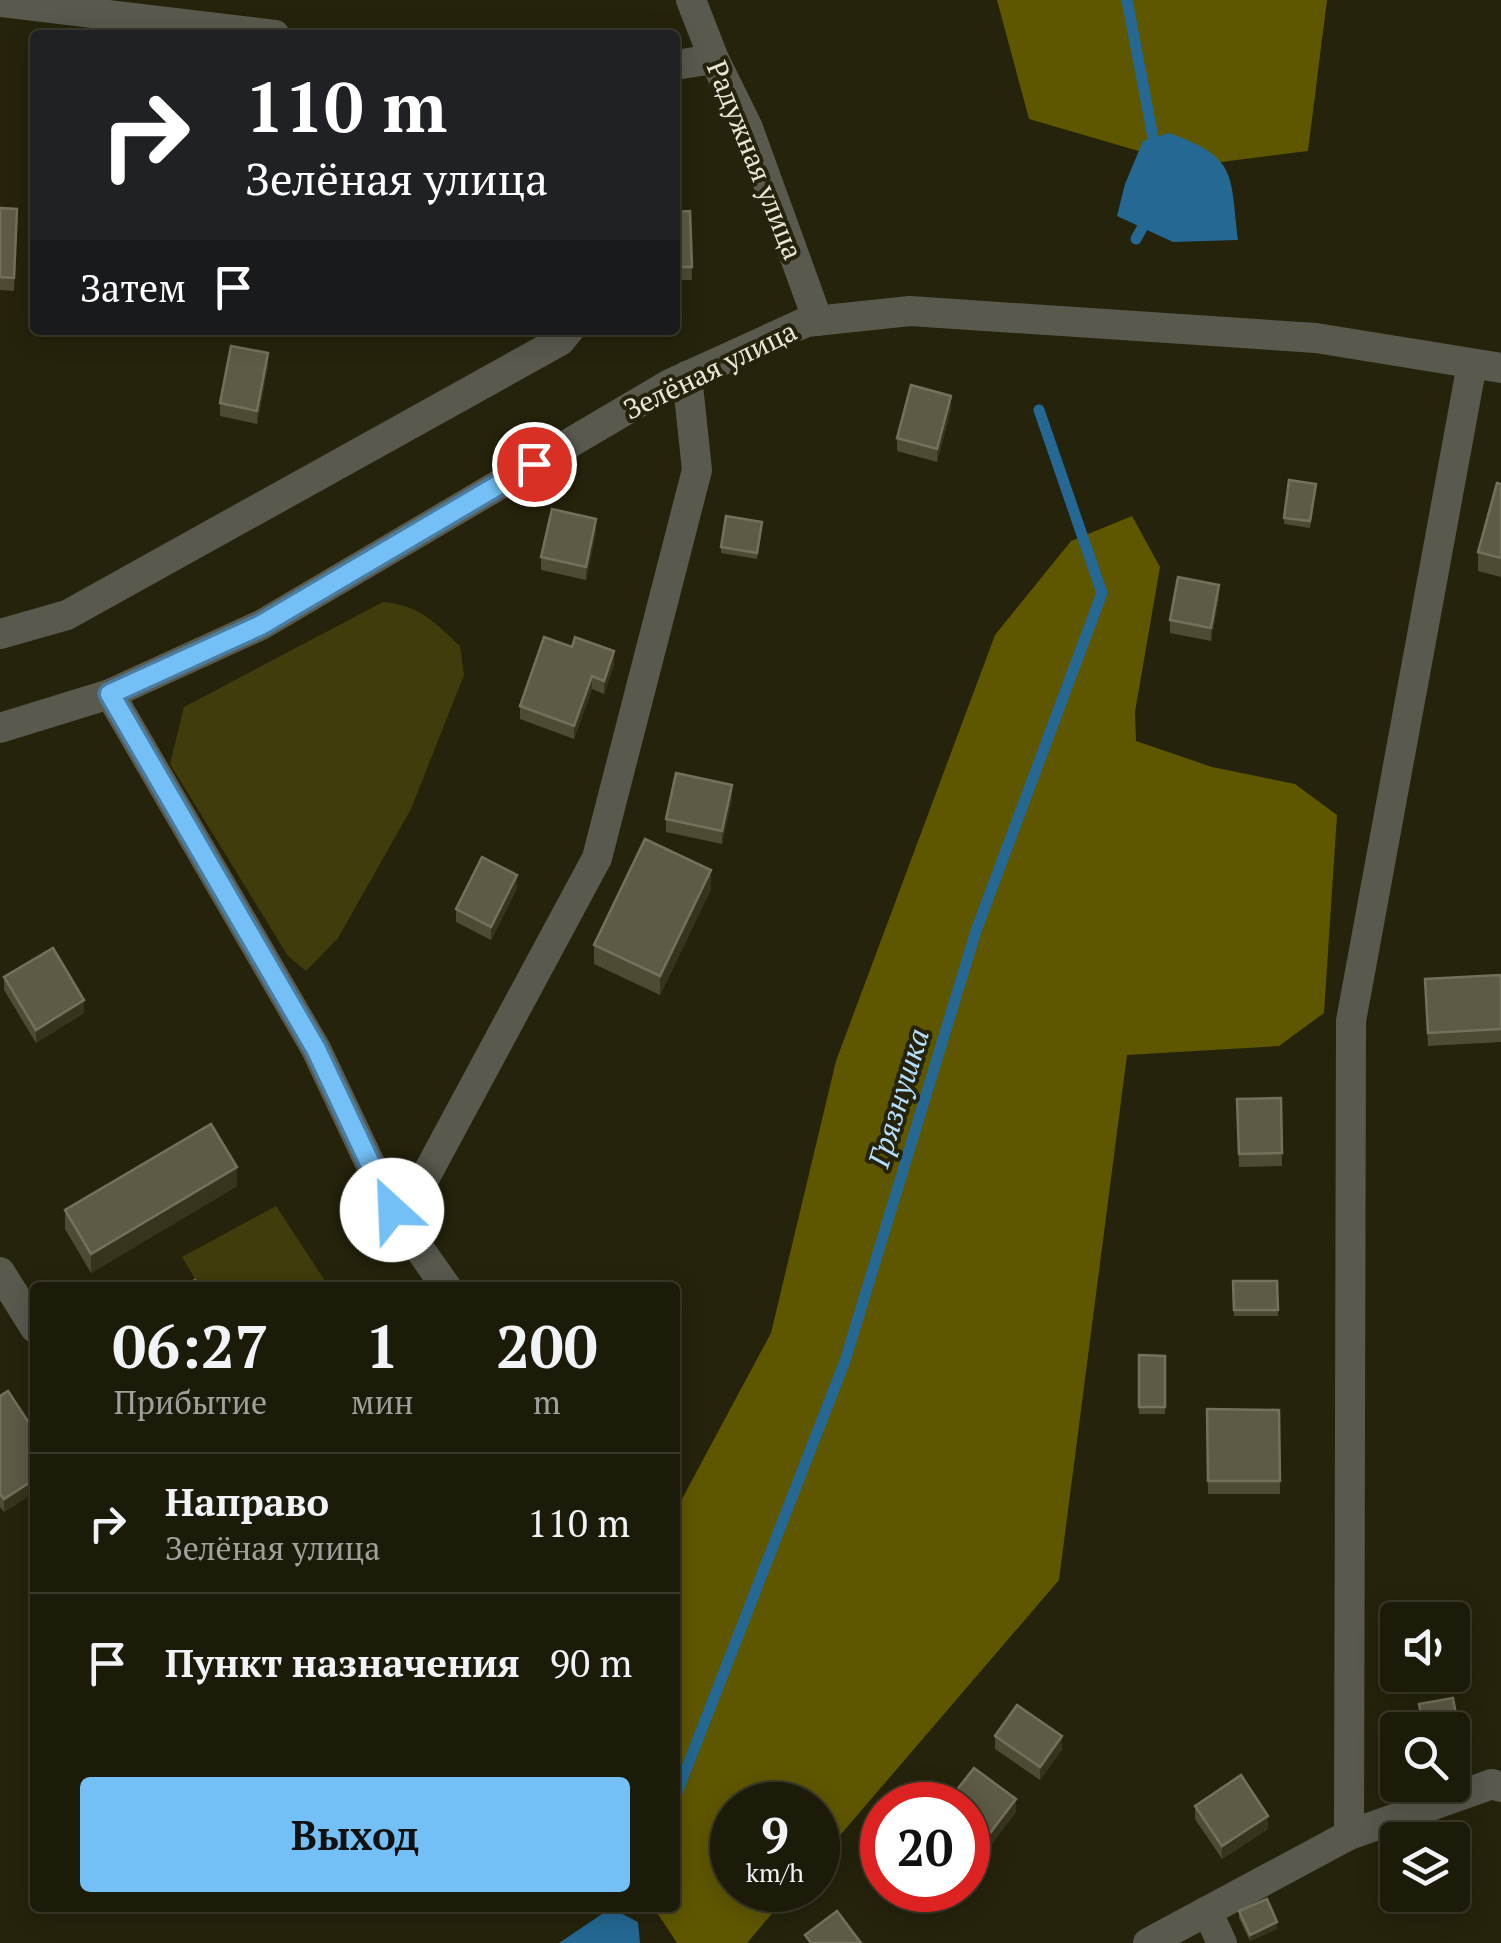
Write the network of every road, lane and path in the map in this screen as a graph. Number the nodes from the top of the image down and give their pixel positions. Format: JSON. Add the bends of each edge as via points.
{"nodes":[{"id":1,"x":690,"y":0,"type":"edge"},
{"id":2,"x":0,"y":2,"type":"edge"},
{"id":3,"x":233,"y":30,"type":"edge"},
{"id":4,"x":714,"y":59,"type":"junction"},
{"id":5,"x":680,"y":64,"type":"edge"},
{"id":6,"x":818,"y":321,"type":"junction"},
{"id":7,"x":565,"y":335,"type":"edge"},
{"id":8,"x":1487,"y":366,"type":"edge"},
{"id":9,"x":687,"y":376,"type":"junction"},
{"id":10,"x":0,"y":634,"type":"edge"},
{"id":11,"x":110,"y":694,"type":"junction"},
{"id":12,"x":0,"y":728,"type":"edge"},
{"id":13,"x":400,"y":1222,"type":"junction"},
{"id":14,"x":0,"y":1272,"type":"edge"},
{"id":15,"x":443,"y":1282,"type":"edge"},
{"id":16,"x":30,"y":1320,"type":"edge"},
{"id":17,"x":1501,"y":1787,"type":"edge"},
{"id":18,"x":1349,"y":1835,"type":"junction"},
{"id":19,"x":1207,"y":1911,"type":"junction"},
{"id":20,"x":1148,"y":1943,"type":"edge"},
{"id":21,"x":1222,"y":1943,"type":"edge"}],
"edges":[{"from":1,"to":4,"type":"street","name":"Радужная улица"},
{"from":2,"to":3,"type":"street"},
{"from":4,"to":5,"type":"street"},
{"from":4,"to":6,"type":"street","name":"Радужная улица","via":[[748,128]]},
{"from":6,"to":8,"type":"street","name":"Зелёная улица","via":[[910,311],[1316,338]]},
{"from":6,"to":9,"type":"street","name":"Зелёная улица"},
{"from":7,"to":10,"type":"street","via":[[68,616]]},
{"from":8,"to":18,"type":"street","via":[[1351,1021]]},
{"from":9,"to":11,"type":"street","name":"Зелёная улица","via":[[261,625]]},
{"from":9,"to":13,"type":"street","via":[[697,470],[598,858]]},
{"from":11,"to":12,"type":"street","name":"Зелёная улица"},
{"from":11,"to":13,"type":"street","via":[[316,1049]]},
{"from":13,"to":15,"type":"street"},
{"from":14,"to":16,"type":"street"},
{"from":17,"to":18,"type":"street","via":[[1492,1784]]},
{"from":18,"to":19,"type":"street"},
{"from":19,"to":20,"type":"street"},
{"from":19,"to":21,"type":"street"}]}
